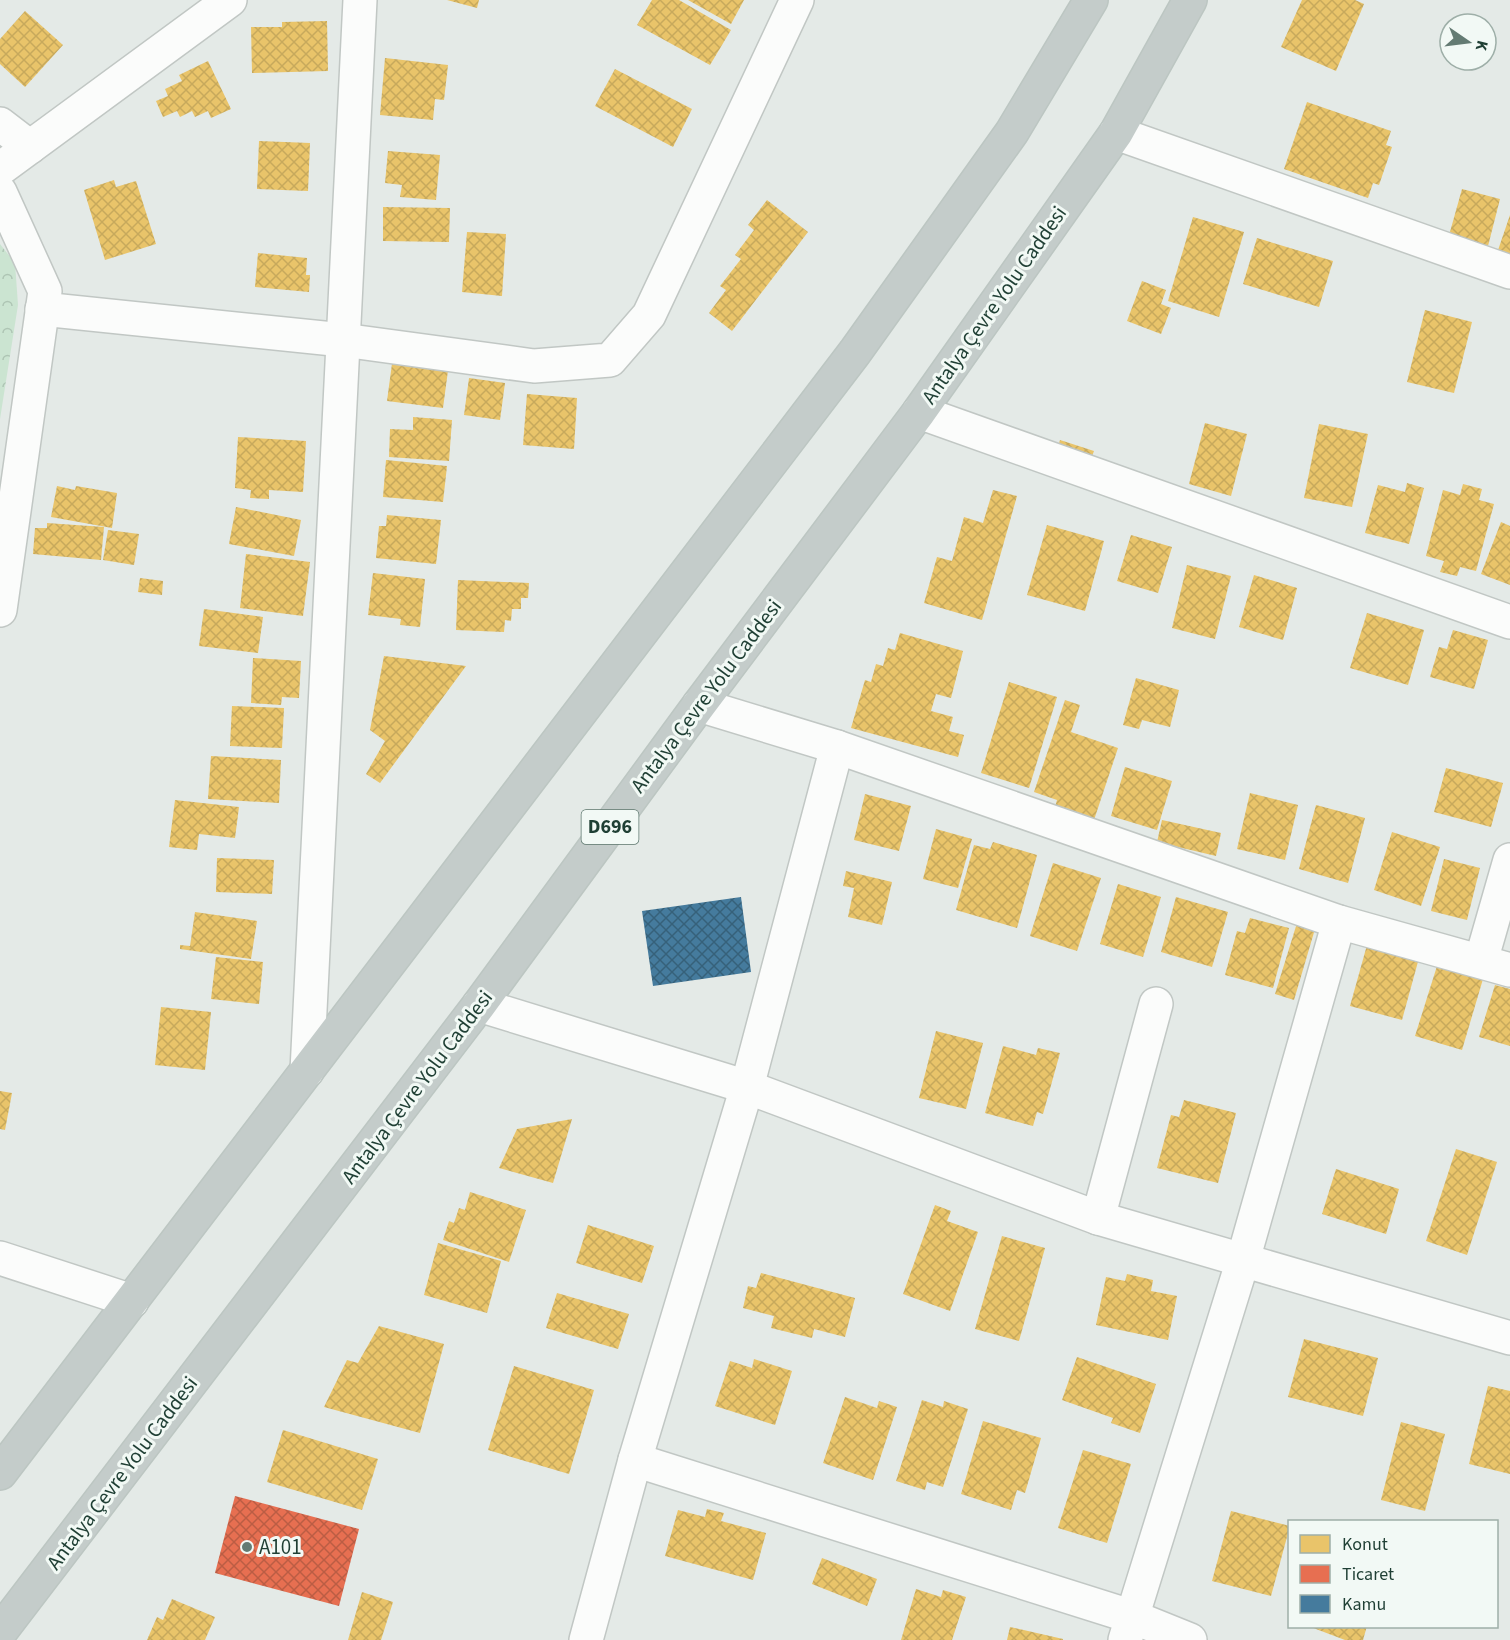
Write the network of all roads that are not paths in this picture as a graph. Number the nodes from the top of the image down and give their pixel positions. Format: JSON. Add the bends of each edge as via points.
{"nodes":[{"id":1,"x":230,"y":0,"type":"edge"},
{"id":2,"x":360,"y":0,"type":"edge"},
{"id":3,"x":797,"y":0,"type":"edge"},
{"id":4,"x":1091,"y":0,"type":"edge"},
{"id":5,"x":1190,"y":0,"type":"edge"},
{"id":6,"x":0,"y":124,"type":"edge"},
{"id":7,"x":1116,"y":133,"type":"junction"},
{"id":8,"x":30,"y":147,"type":"junction"},
{"id":9,"x":0,"y":169,"type":"edge"},
{"id":10,"x":0,"y":192,"type":"edge"},
{"id":11,"x":1510,"y":272,"type":"edge"},
{"id":12,"x":42,"y":309,"type":"junction"},
{"id":13,"x":343,"y":340,"type":"junction"},
{"id":14,"x":919,"y":412,"type":"junction"},
{"id":15,"x":0,"y":610,"type":"edge"},
{"id":16,"x":1510,"y":622,"type":"edge"},
{"id":17,"x":699,"y":705,"type":"junction"},
{"id":18,"x":837,"y":747,"type":"junction"},
{"id":19,"x":1510,"y":860,"type":"edge"},
{"id":20,"x":1339,"y":921,"type":"junction"},
{"id":21,"x":1495,"y":966,"type":"edge"},
{"id":22,"x":1156,"y":1004,"type":"dead end"},
{"id":23,"x":480,"y":1005,"type":"junction"},
{"id":24,"x":307,"y":1071,"type":"junction"},
{"id":25,"x":747,"y":1087,"type":"junction"},
{"id":26,"x":1098,"y":1218,"type":"junction"},
{"id":27,"x":0,"y":1258,"type":"edge"},
{"id":28,"x":1243,"y":1260,"type":"junction"},
{"id":29,"x":132,"y":1301,"type":"junction"},
{"id":30,"x":1510,"y":1338,"type":"edge"},
{"id":31,"x":635,"y":1460,"type":"junction"},
{"id":32,"x":0,"y":1473,"type":"edge"},
{"id":33,"x":1129,"y":1628,"type":"edge"},
{"id":34,"x":0,"y":1632,"type":"edge"},
{"id":35,"x":586,"y":1640,"type":"edge"},
{"id":36,"x":1190,"y":1640,"type":"edge"}],
"edges":[{"from":1,"to":8,"type":"street"},
{"from":2,"to":13,"type":"street"},
{"from":3,"to":13,"type":"street","via":[[649,315],[610,360],[534,366]]},
{"from":4,"to":24,"type":"highway","via":[[1012,132],[855,352]]},
{"from":5,"to":7,"type":"highway","name":"Antalya Çevre Yolu Caddesi","number":"D696"},
{"from":6,"to":8,"type":"street"},
{"from":7,"to":11,"type":"street"},
{"from":7,"to":14,"type":"highway","name":"Antalya Çevre Yolu Caddesi","number":"D696"},
{"from":8,"to":9,"type":"street"},
{"from":10,"to":12,"type":"street","via":[[45,291]]},
{"from":12,"to":13,"type":"street"},
{"from":12,"to":15,"type":"street"},
{"from":13,"to":24,"type":"street"},
{"from":14,"to":16,"type":"street"},
{"from":14,"to":17,"type":"highway","name":"Antalya Çevre Yolu Caddesi","number":"D696"},
{"from":17,"to":18,"type":"street"},
{"from":17,"to":23,"type":"highway","name":"Antalya Çevre Yolu Caddesi","number":"D696"},
{"from":18,"to":20,"type":"street"},
{"from":18,"to":25,"type":"street"},
{"from":19,"to":21,"type":"street"},
{"from":20,"to":21,"type":"street"},
{"from":20,"to":28,"type":"street"},
{"from":22,"to":26,"type":"street"},
{"from":23,"to":25,"type":"street"},
{"from":23,"to":34,"type":"highway","name":"Antalya Çevre Yolu Caddesi","number":"D696"},
{"from":24,"to":29,"type":"highway"},
{"from":25,"to":26,"type":"street"},
{"from":25,"to":31,"type":"street"},
{"from":26,"to":28,"type":"street"},
{"from":27,"to":29,"type":"street"},
{"from":28,"to":30,"type":"street"},
{"from":28,"to":33,"type":"street"},
{"from":29,"to":32,"type":"highway"},
{"from":31,"to":33,"type":"street"},
{"from":31,"to":35,"type":"street"},
{"from":33,"to":36,"type":"street"}]}
